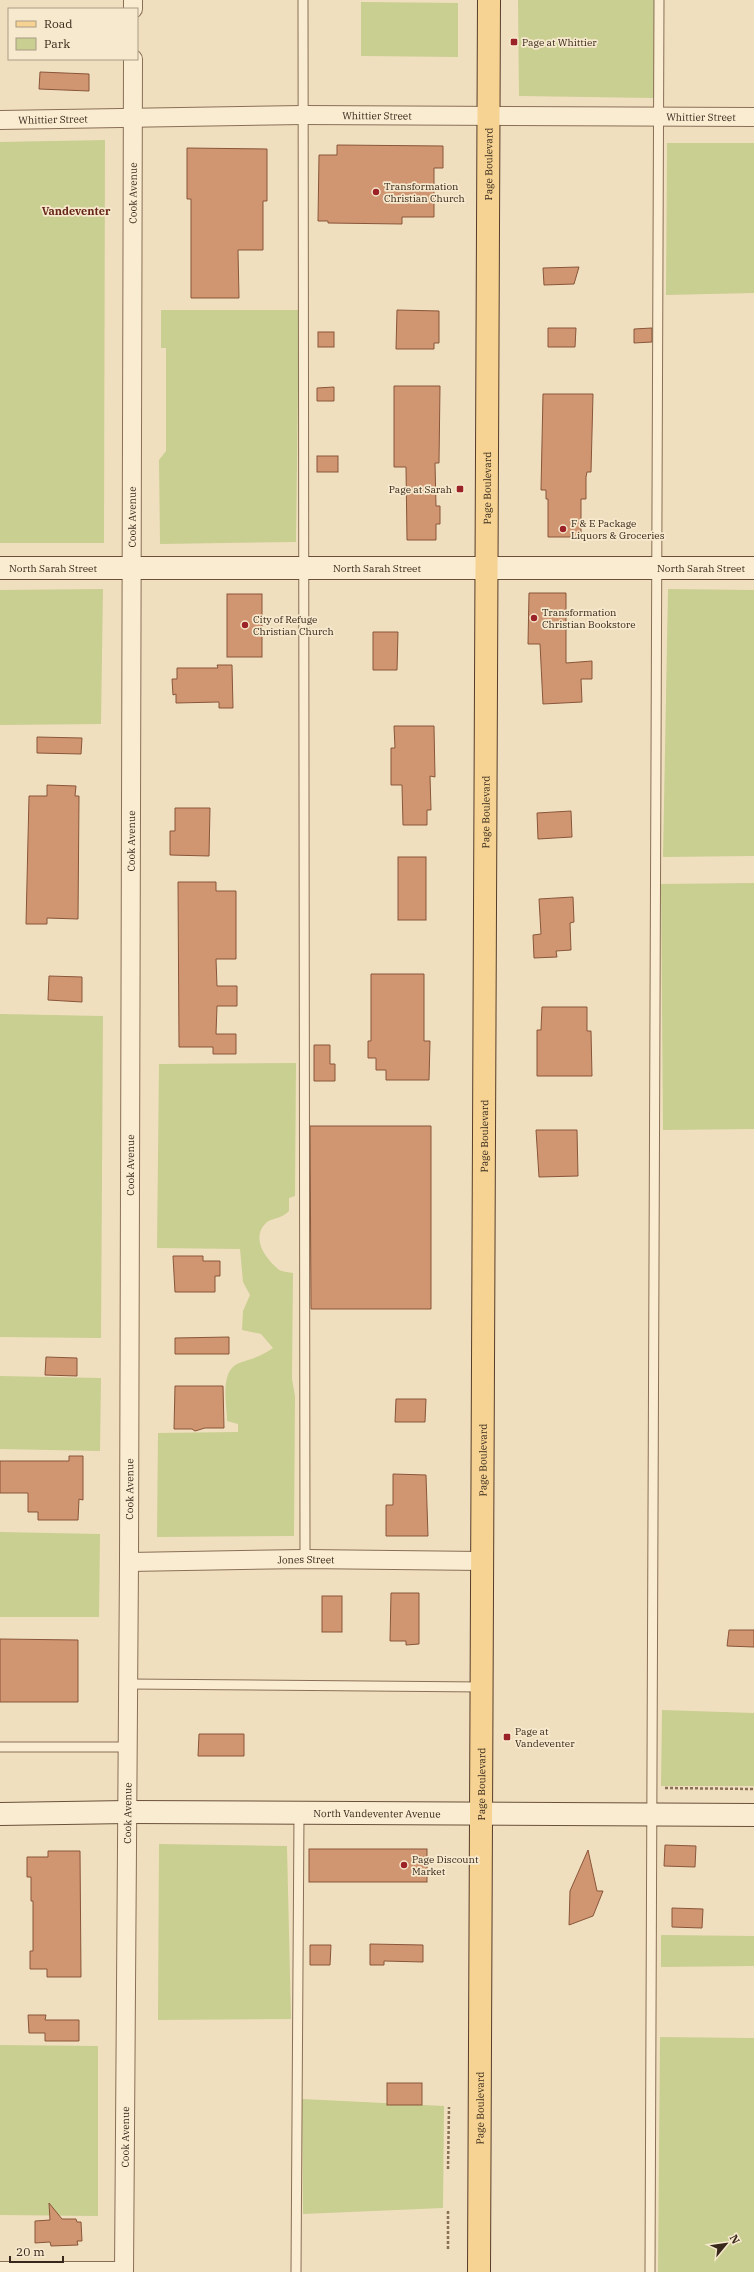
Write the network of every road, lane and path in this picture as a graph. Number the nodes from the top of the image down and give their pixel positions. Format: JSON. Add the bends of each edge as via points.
{"nodes":[{"id":1,"x":303,"y":0,"type":"edge"},
{"id":2,"x":489,"y":0,"type":"edge"},
{"id":3,"x":659,"y":0,"type":"edge"},
{"id":4,"x":133,"y":60,"type":"edge"},
{"id":5,"x":303,"y":115,"type":"junction"},
{"id":6,"x":489,"y":116,"type":"junction"},
{"id":7,"x":659,"y":117,"type":"junction"},
{"id":8,"x":754,"y":117,"type":"edge"},
{"id":9,"x":132,"y":119,"type":"junction"},
{"id":10,"x":0,"y":120,"type":"edge"},
{"id":11,"x":304,"y":567,"type":"junction"},
{"id":12,"x":487,"y":567,"type":"junction"},
{"id":13,"x":0,"y":568,"type":"edge"},
{"id":14,"x":657,"y":568,"type":"junction"},
{"id":15,"x":754,"y":568,"type":"edge"},
{"id":16,"x":130,"y":569,"type":"junction"},
{"id":17,"x":305,"y":1559,"type":"junction"},
{"id":18,"x":482,"y":1561,"type":"junction"},
{"id":19,"x":129,"y":1562,"type":"junction"},
{"id":20,"x":129,"y":1684,"type":"junction"},
{"id":21,"x":482,"y":1687,"type":"junction"},
{"id":22,"x":0,"y":1747,"type":"edge"},
{"id":23,"x":129,"y":1747,"type":"junction"},
{"id":24,"x":661,"y":1788,"type":"dead end"},
{"id":25,"x":754,"y":1788,"type":"edge"},
{"id":26,"x":128,"y":1812,"type":"junction"},
{"id":27,"x":0,"y":1814,"type":"edge"},
{"id":28,"x":299,"y":1814,"type":"junction"},
{"id":29,"x":481,"y":1814,"type":"junction"},
{"id":30,"x":652,"y":1815,"type":"junction"},
{"id":31,"x":754,"y":1815,"type":"edge"},
{"id":32,"x":449,"y":2107,"type":"dead end"},
{"id":33,"x":448,"y":2169,"type":"dead end"},
{"id":34,"x":448,"y":2211,"type":"dead end"},
{"id":35,"x":448,"y":2249,"type":"dead end"},
{"id":36,"x":0,"y":2271,"type":"edge"},
{"id":37,"x":124,"y":2271,"type":"edge"},
{"id":38,"x":296,"y":2272,"type":"edge"},
{"id":39,"x":479,"y":2272,"type":"edge"},
{"id":40,"x":650,"y":2272,"type":"edge"}],
"edges":[{"from":1,"to":5,"type":"lane"},
{"from":2,"to":6,"type":"main road","name":"Page Boulevard"},
{"from":3,"to":7,"type":"lane"},
{"from":4,"to":9,"type":"street","name":"Cook Avenue"},
{"from":5,"to":6,"type":"street","name":"Whittier Street"},
{"from":5,"to":9,"type":"street","name":"Whittier Street"},
{"from":5,"to":11,"type":"lane"},
{"from":6,"to":7,"type":"street","name":"Whittier Street"},
{"from":6,"to":12,"type":"main road","name":"Page Boulevard"},
{"from":7,"to":8,"type":"street","name":"Whittier Street"},
{"from":7,"to":14,"type":"lane"},
{"from":9,"to":10,"type":"street","name":"Whittier Street"},
{"from":9,"to":16,"type":"street","name":"Cook Avenue"},
{"from":11,"to":12,"type":"street","name":"North Sarah Street"},
{"from":11,"to":16,"type":"street","name":"North Sarah Street"},
{"from":11,"to":17,"type":"lane"},
{"from":12,"to":14,"type":"street","name":"North Sarah Street"},
{"from":12,"to":18,"type":"main road","name":"Page Boulevard"},
{"from":13,"to":16,"type":"street","name":"North Sarah Street"},
{"from":14,"to":15,"type":"street","name":"North Sarah Street"},
{"from":14,"to":30,"type":"lane"},
{"from":16,"to":19,"type":"street","name":"Cook Avenue"},
{"from":17,"to":18,"type":"street","name":"Jones Street"},
{"from":17,"to":19,"type":"street","name":"Jones Street"},
{"from":18,"to":21,"type":"main road","name":"Page Boulevard"},
{"from":19,"to":20,"type":"street","name":"Cook Avenue"},
{"from":20,"to":21,"type":"lane"},
{"from":20,"to":23,"type":"street","name":"Cook Avenue"},
{"from":21,"to":29,"type":"main road","name":"Page Boulevard"},
{"from":22,"to":23,"type":"lane"},
{"from":23,"to":26,"type":"street","name":"Cook Avenue"},
{"from":24,"to":25,"type":"path"},
{"from":26,"to":27,"type":"street","name":"North Vandeventer Avenue"},
{"from":26,"to":28,"type":"street","name":"North Vandeventer Avenue"},
{"from":26,"to":37,"type":"street","name":"Cook Avenue"},
{"from":28,"to":29,"type":"street","name":"North Vandeventer Avenue"},
{"from":28,"to":38,"type":"lane"},
{"from":29,"to":30,"type":"street","name":"North Vandeventer Avenue"},
{"from":29,"to":39,"type":"main road","name":"Page Boulevard"},
{"from":30,"to":31,"type":"street","name":"North Vandeventer Avenue"},
{"from":30,"to":40,"type":"lane"},
{"from":32,"to":33,"type":"path"},
{"from":34,"to":35,"type":"path"},
{"from":36,"to":37,"type":"street"}]}
